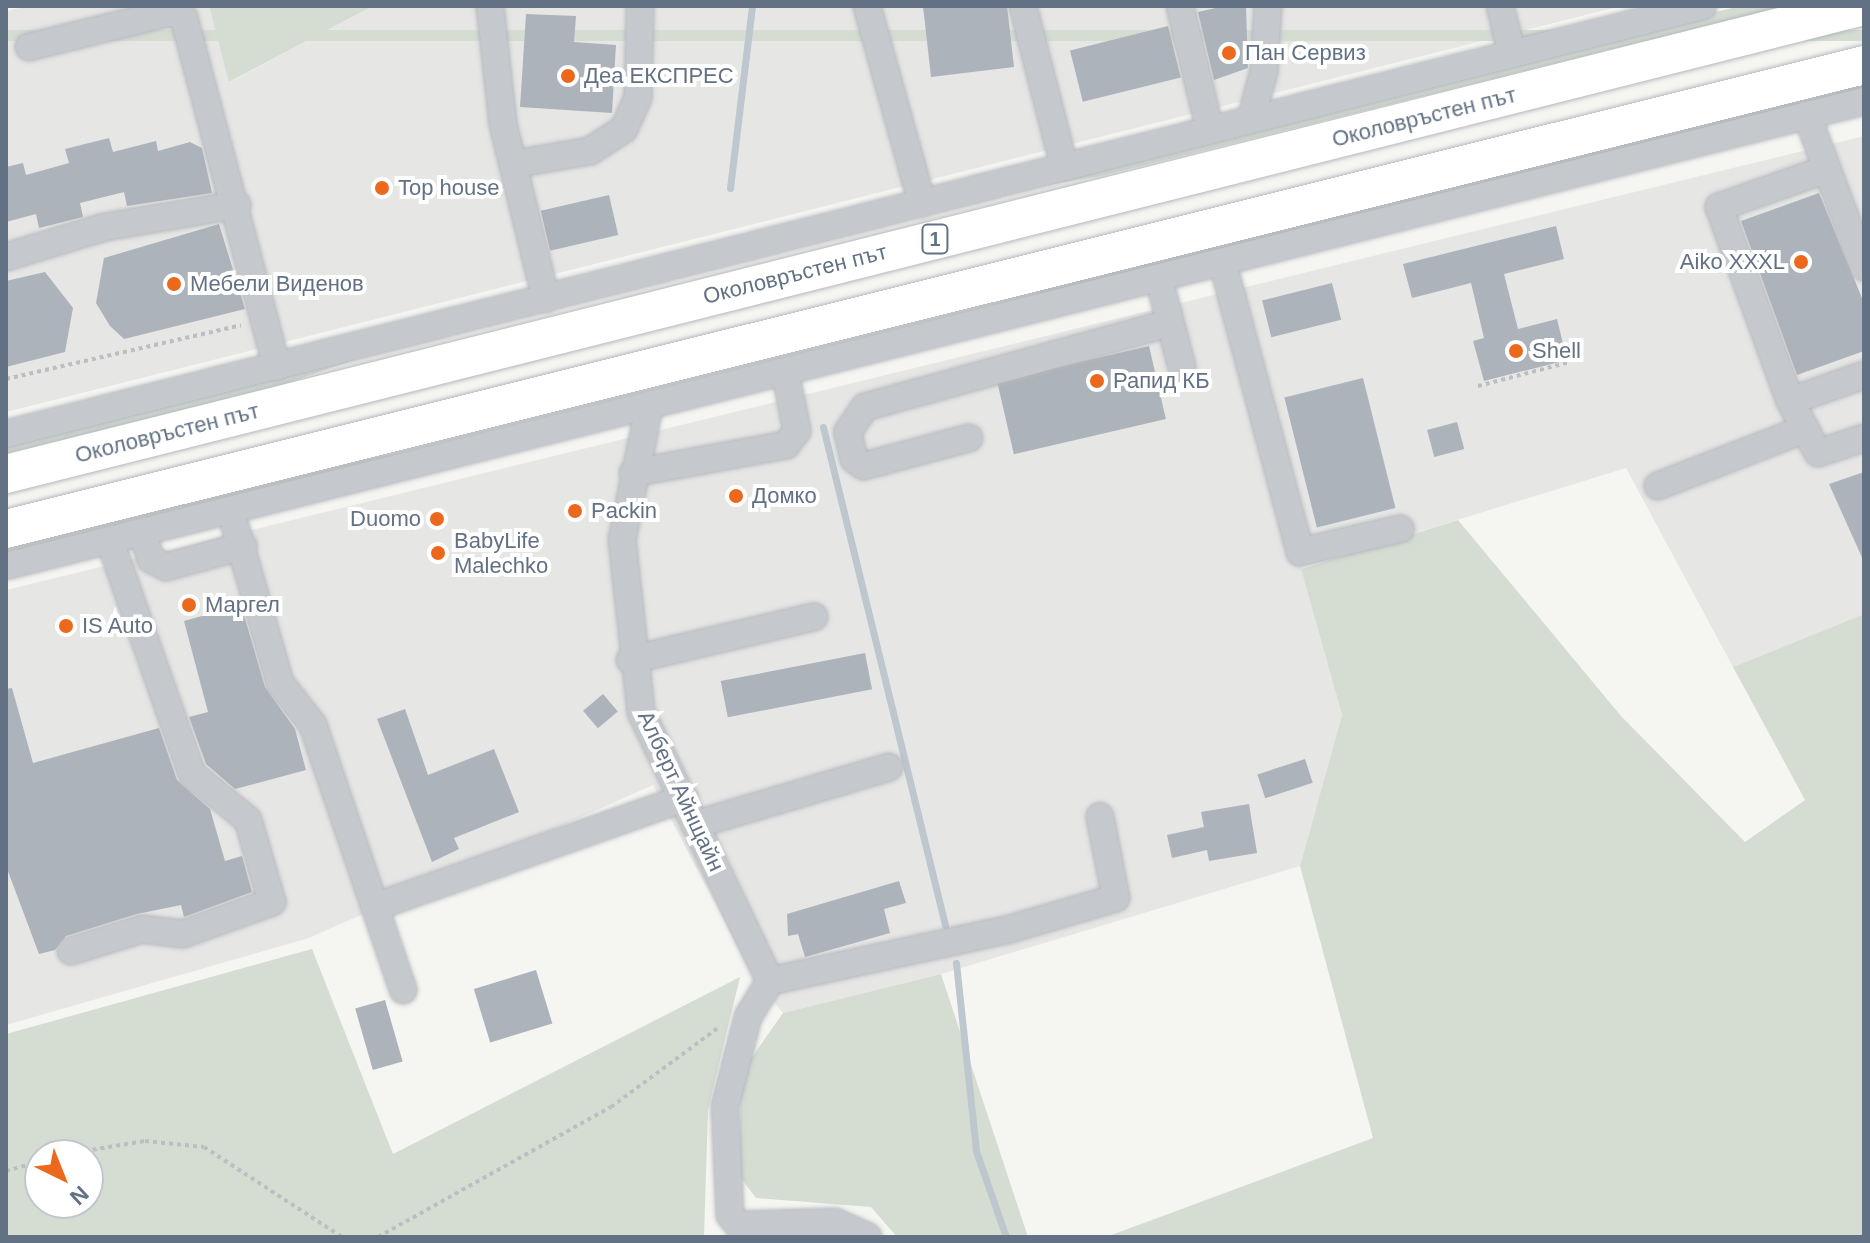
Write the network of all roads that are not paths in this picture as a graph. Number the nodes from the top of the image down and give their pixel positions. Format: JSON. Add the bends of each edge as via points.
{"nodes":[{"id":1,"x":490,"y":6,"type":"edge"},
{"id":2,"x":640,"y":6,"type":"edge"},
{"id":3,"x":867,"y":6,"type":"edge"},
{"id":4,"x":1023,"y":6,"type":"edge"},
{"id":5,"x":1180,"y":6,"type":"edge"},
{"id":6,"x":1268,"y":6,"type":"edge"},
{"id":7,"x":1500,"y":6,"type":"edge"},
{"id":8,"x":1703,"y":6,"type":"edge"},
{"id":9,"x":1864,"y":6,"type":"edge"},
{"id":10,"x":1644,"y":13,"type":"edge"},
{"id":11,"x":29,"y":47,"type":"dead end"},
{"id":12,"x":1512,"y":53,"type":"junction"},
{"id":13,"x":1864,"y":65,"type":"edge"},
{"id":14,"x":1864,"y":101,"type":"edge"},
{"id":15,"x":1807,"y":115,"type":"junction"},
{"id":16,"x":1251,"y":119,"type":"junction"},
{"id":17,"x":1210,"y":130,"type":"junction"},
{"id":18,"x":514,"y":164,"type":"junction"},
{"id":19,"x":1064,"y":166,"type":"junction"},
{"id":20,"x":1827,"y":169,"type":"junction"},
{"id":21,"x":922,"y":203,"type":"junction"},
{"id":22,"x":237,"y":205,"type":"junction"},
{"id":23,"x":6,"y":257,"type":"edge"},
{"id":24,"x":1223,"y":264,"type":"junction"},
{"id":25,"x":1864,"y":267,"type":"edge"},
{"id":26,"x":1159,"y":279,"type":"junction"},
{"id":27,"x":546,"y":299,"type":"junction"},
{"id":28,"x":1170,"y":323,"type":"junction"},
{"id":29,"x":277,"y":367,"type":"junction"},
{"id":30,"x":1182,"y":367,"type":"dead end"},
{"id":31,"x":785,"y":371,"type":"junction"},
{"id":32,"x":1864,"y":375,"type":"edge"},
{"id":33,"x":1790,"y":401,"type":"junction"},
{"id":34,"x":649,"y":408,"type":"junction"},
{"id":35,"x":1805,"y":429,"type":"junction"},
{"id":36,"x":6,"y":434,"type":"edge"},
{"id":37,"x":969,"y":438,"type":"dead end"},
{"id":38,"x":1864,"y":438,"type":"edge"},
{"id":39,"x":633,"y":473,"type":"junction"},
{"id":40,"x":6,"y":474,"type":"edge"},
{"id":41,"x":1658,"y":486,"type":"dead end"},
{"id":42,"x":231,"y":512,"type":"junction"},
{"id":43,"x":6,"y":529,"type":"edge"},
{"id":44,"x":1400,"y":529,"type":"dead end"},
{"id":45,"x":142,"y":534,"type":"junction"},
{"id":46,"x":110,"y":541,"type":"junction"},
{"id":47,"x":243,"y":546,"type":"junction"},
{"id":48,"x":6,"y":566,"type":"edge"},
{"id":49,"x":814,"y":617,"type":"dead end"},
{"id":50,"x":630,"y":660,"type":"junction"},
{"id":51,"x":889,"y":767,"type":"dead end"},
{"id":52,"x":684,"y":798,"type":"junction"},
{"id":53,"x":1100,"y":817,"type":"dead end"},
{"id":54,"x":697,"y":824,"type":"junction"},
{"id":55,"x":375,"y":907,"type":"junction"},
{"id":56,"x":71,"y":951,"type":"dead end"},
{"id":57,"x":770,"y":981,"type":"junction"},
{"id":58,"x":403,"y":990,"type":"dead end"},
{"id":59,"x":738,"y":1231,"type":"edge"},
{"id":60,"x":868,"y":1237,"type":"edge"}],
"edges":[{"from":1,"to":18,"type":"street"},
{"from":2,"to":18,"type":"street","via":[[638,97],[624,129],[590,151]]},
{"from":3,"to":21,"type":"street"},
{"from":4,"to":19,"type":"street"},
{"from":5,"to":17,"type":"street"},
{"from":6,"to":16,"type":"street","via":[[1264,71]]},
{"from":7,"to":12,"type":"street"},
{"from":8,"to":10,"type":"street"},
{"from":9,"to":40,"type":"highway","name":"Околовръстен път","number":"1"},
{"from":10,"to":12,"type":"street"},
{"from":11,"to":22,"type":"street","via":[[171,12],[184,18]]},
{"from":12,"to":16,"type":"street"},
{"from":13,"to":43,"type":"highway"},
{"from":14,"to":15,"type":"street"},
{"from":15,"to":20,"type":"street"},
{"from":15,"to":24,"type":"street"},
{"from":16,"to":17,"type":"street"},
{"from":17,"to":19,"type":"street"},
{"from":18,"to":27,"type":"street"},
{"from":19,"to":21,"type":"street"},
{"from":20,"to":25,"type":"street"},
{"from":20,"to":33,"type":"street","via":[[1719,207]]},
{"from":21,"to":27,"type":"street"},
{"from":22,"to":23,"type":"street","via":[[105,227]]},
{"from":22,"to":29,"type":"street"},
{"from":24,"to":26,"type":"street"},
{"from":24,"to":44,"type":"street","via":[[1300,552]]},
{"from":26,"to":28,"type":"street"},
{"from":26,"to":31,"type":"street"},
{"from":27,"to":29,"type":"street"},
{"from":28,"to":30,"type":"street"},
{"from":28,"to":37,"type":"street","via":[[865,407],[848,432],[864,466]]},
{"from":29,"to":36,"type":"street"},
{"from":31,"to":34,"type":"street"},
{"from":31,"to":39,"type":"street","via":[[797,431],[786,445]]},
{"from":32,"to":33,"type":"street"},
{"from":33,"to":35,"type":"street"},
{"from":34,"to":39,"type":"street","name":"Алберт Айнщайн"},
{"from":34,"to":42,"type":"street"},
{"from":35,"to":38,"type":"street","via":[[1818,453]]},
{"from":35,"to":41,"type":"street"},
{"from":39,"to":50,"type":"street","name":"Алберт Айнщайн","via":[[622,539]]},
{"from":42,"to":45,"type":"street"},
{"from":42,"to":47,"type":"street"},
{"from":45,"to":46,"type":"street"},
{"from":45,"to":47,"type":"street","via":[[151,559],[166,567]]},
{"from":46,"to":48,"type":"street"},
{"from":46,"to":56,"type":"street","via":[[192,774],[248,820],[272,902],[183,934],[142,929]]},
{"from":47,"to":55,"type":"street","via":[[280,683],[313,725]]},
{"from":49,"to":50,"type":"street"},
{"from":50,"to":52,"type":"street","name":"Алберт Айнщайн","via":[[641,712]]},
{"from":51,"to":54,"type":"street"},
{"from":52,"to":54,"type":"street","name":"Алберт Айнщайн"},
{"from":52,"to":55,"type":"street"},
{"from":53,"to":57,"type":"street","via":[[1116,898],[1010,929]]},
{"from":54,"to":57,"type":"street","name":"Алберт Айнщайн"},
{"from":55,"to":58,"type":"street"},
{"from":57,"to":59,"type":"street","via":[[748,1017],[731,1069],[722,1148],[727,1203]]},
{"from":59,"to":60,"type":"street","via":[[835,1222]]}]}
